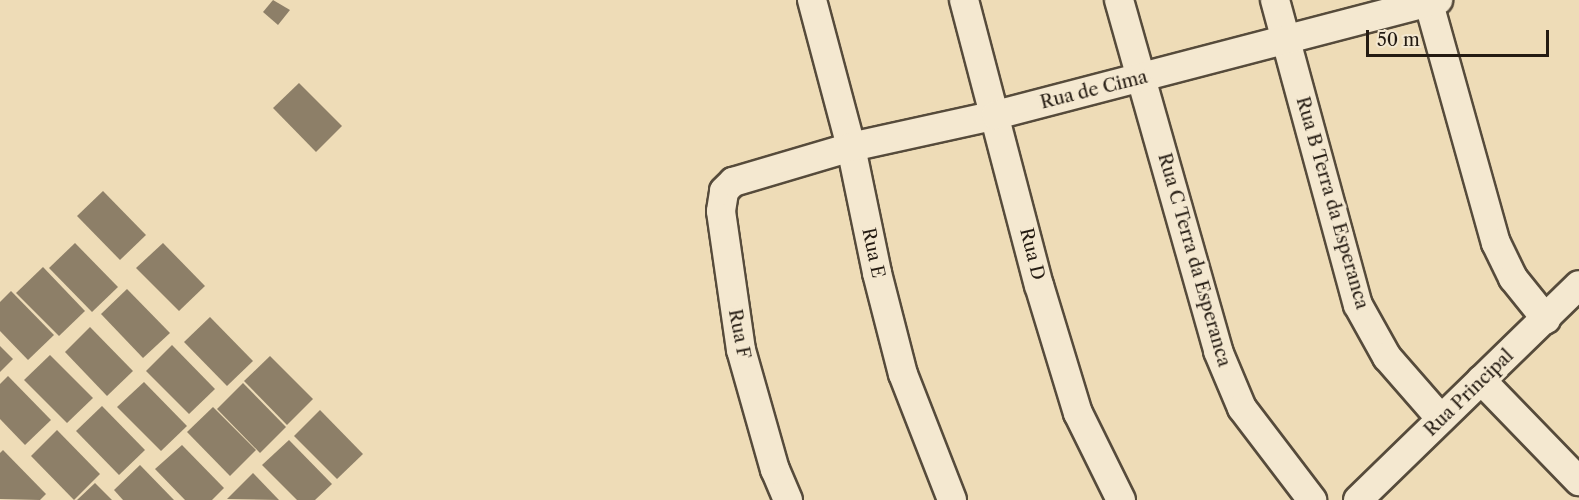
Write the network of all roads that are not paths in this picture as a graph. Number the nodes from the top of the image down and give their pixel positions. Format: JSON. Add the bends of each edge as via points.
{"nodes":[{"id":1,"x":812,"y":0,"type":"edge"},
{"id":2,"x":964,"y":0,"type":"edge"},
{"id":3,"x":1119,"y":0,"type":"edge"},
{"id":4,"x":1275,"y":0,"type":"edge"},
{"id":5,"x":1432,"y":1,"type":"edge"},
{"id":6,"x":1286,"y":42,"type":"junction"},
{"id":7,"x":1142,"y":78,"type":"junction"},
{"id":8,"x":996,"y":115,"type":"junction"},
{"id":9,"x":851,"y":147,"type":"junction"},
{"id":10,"x":748,"y":175,"type":"joint"},
{"id":11,"x":1579,"y":285,"type":"edge"},
{"id":12,"x":1546,"y":319,"type":"junction"},
{"id":13,"x":1481,"y":380,"type":"junction"},
{"id":14,"x":1441,"y":418,"type":"junction"},
{"id":15,"x":1579,"y":481,"type":"edge"},
{"id":16,"x":1372,"y":495,"type":"edge"},
{"id":17,"x":788,"y":500,"type":"edge"},
{"id":18,"x":952,"y":500,"type":"edge"},
{"id":19,"x":1120,"y":500,"type":"edge"},
{"id":20,"x":1312,"y":500,"type":"edge"}],
"edges":[{"from":1,"to":9,"type":"street","name":"Rua E"},
{"from":2,"to":8,"type":"street","name":"Rua D"},
{"from":3,"to":7,"type":"street","name":"Rua C Terra da Esperanca"},
{"from":4,"to":6,"type":"street","name":"Rua B Terra da Esperanca"},
{"from":5,"to":6,"type":"street","name":"Rua de Cima"},
{"from":5,"to":12,"type":"street","via":[[1496,243],[1513,278]]},
{"from":6,"to":7,"type":"street","name":"Rua de Cima"},
{"from":6,"to":14,"type":"street","name":"Rua B Terra da Esperanca","via":[[1358,305],[1388,357]]},
{"from":7,"to":8,"type":"street","name":"Rua de Cima"},
{"from":7,"to":20,"type":"street","name":"Rua C Terra da Esperanca","via":[[1218,351],[1242,408]]},
{"from":8,"to":9,"type":"street","name":"Rua de Cima"},
{"from":8,"to":19,"type":"street","name":"Rua D","via":[[1078,413]]},
{"from":9,"to":10,"type":"street","name":"Rua de Cima"},
{"from":9,"to":18,"type":"street","name":"Rua E","via":[[903,374]]},
{"from":10,"to":17,"type":"street","name":"Rua F","via":[[733,183],[722,199],[730,285],[750,386]]},
{"from":11,"to":12,"type":"street","name":"Rua Principal"},
{"from":12,"to":13,"type":"street","name":"Rua Principal"},
{"from":13,"to":14,"type":"street","name":"Rua Principal"},
{"from":13,"to":15,"type":"street"},
{"from":14,"to":16,"type":"street","name":"Rua Principal"}]}
